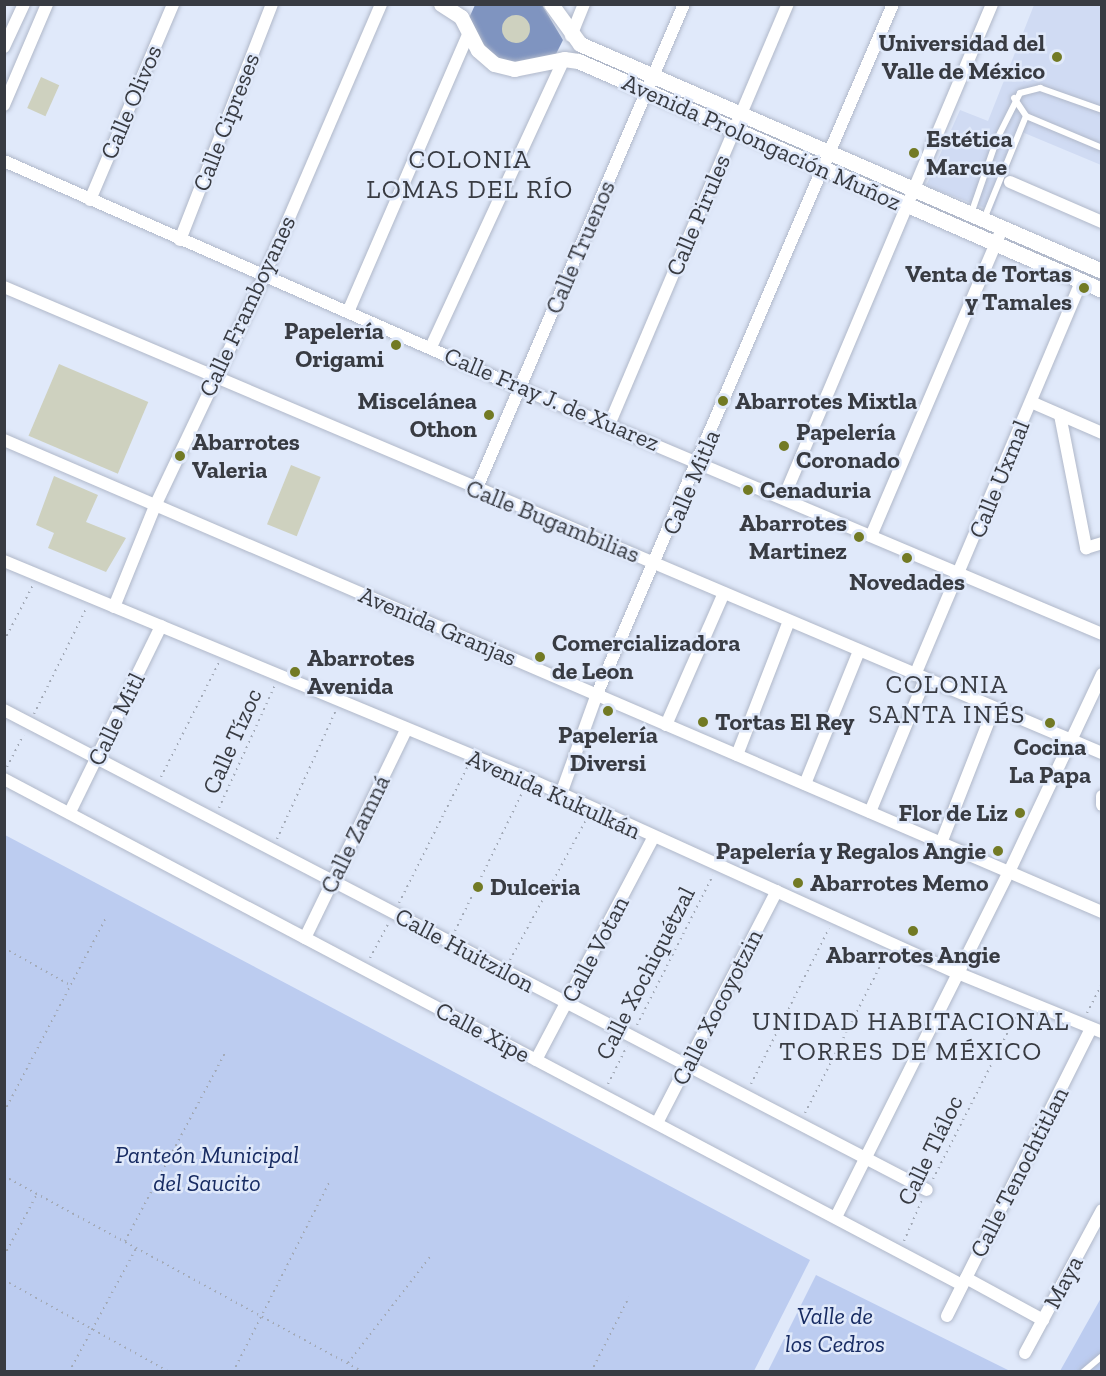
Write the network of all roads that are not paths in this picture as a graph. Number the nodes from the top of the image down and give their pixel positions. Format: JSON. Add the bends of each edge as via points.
{"nodes":[{"id":1,"x":24,"y":4,"type":"edge"},
{"id":2,"x":47,"y":4,"type":"edge"},
{"id":3,"x":172,"y":4,"type":"edge"},
{"id":4,"x":272,"y":4,"type":"edge"},
{"id":5,"x":381,"y":4,"type":"edge"},
{"id":6,"x":441,"y":4,"type":"edge"},
{"id":7,"x":551,"y":4,"type":"edge"},
{"id":8,"x":585,"y":4,"type":"edge"},
{"id":9,"x":684,"y":4,"type":"edge"},
{"id":10,"x":788,"y":4,"type":"edge"},
{"id":11,"x":892,"y":4,"type":"edge"},
{"id":12,"x":992,"y":4,"type":"edge"},
{"id":13,"x":464,"y":11,"type":"edge"},
{"id":14,"x":468,"y":34,"type":"junction"},
{"id":15,"x":571,"y":36,"type":"junction"},
{"id":16,"x":4,"y":47,"type":"edge"},
{"id":17,"x":564,"y":59,"type":"junction"},
{"id":18,"x":650,"y":84,"type":"junction"},
{"id":19,"x":1014,"y":98,"type":"junction"},
{"id":20,"x":4,"y":105,"type":"edge"},
{"id":21,"x":1101,"y":110,"type":"edge"},
{"id":22,"x":1026,"y":116,"type":"junction"},
{"id":23,"x":738,"y":122,"type":"junction"},
{"id":24,"x":997,"y":139,"type":"junction"},
{"id":25,"x":1013,"y":143,"type":"junction"},
{"id":26,"x":1099,"y":145,"type":"edge"},
{"id":27,"x":4,"y":160,"type":"edge"},
{"id":28,"x":827,"y":160,"type":"junction"},
{"id":29,"x":1010,"y":182,"type":"dead end"},
{"id":30,"x":982,"y":183,"type":"junction"},
{"id":31,"x":996,"y":188,"type":"junction"},
{"id":32,"x":917,"y":190,"type":"junction"},
{"id":33,"x":90,"y":200,"type":"junction"},
{"id":34,"x":909,"y":207,"type":"junction"},
{"id":35,"x":977,"y":216,"type":"junction"},
{"id":36,"x":1101,"y":222,"type":"edge"},
{"id":37,"x":1003,"y":227,"type":"junction"},
{"id":38,"x":180,"y":240,"type":"junction"},
{"id":39,"x":996,"y":244,"type":"junction"},
{"id":40,"x":1100,"y":266,"type":"edge"},
{"id":41,"x":264,"y":276,"type":"junction"},
{"id":42,"x":1081,"y":282,"type":"junction"},
{"id":43,"x":4,"y":287,"type":"edge"},
{"id":44,"x":1101,"y":290,"type":"edge"},
{"id":45,"x":348,"y":312,"type":"junction"},
{"id":46,"x":432,"y":347,"type":"junction"},
{"id":47,"x":214,"y":376,"type":"junction"},
{"id":48,"x":520,"y":388,"type":"junction"},
{"id":49,"x":1031,"y":402,"type":"junction"},
{"id":50,"x":1060,"y":415,"type":"junction"},
{"id":51,"x":609,"y":425,"type":"junction"},
{"id":52,"x":1101,"y":433,"type":"edge"},
{"id":53,"x":4,"y":440,"type":"edge"},
{"id":54,"x":699,"y":462,"type":"junction"},
{"id":55,"x":476,"y":490,"type":"junction"},
{"id":56,"x":784,"y":497,"type":"junction"},
{"id":57,"x":155,"y":506,"type":"junction"},
{"id":58,"x":871,"y":536,"type":"junction"},
{"id":59,"x":1101,"y":543,"type":"edge"},
{"id":60,"x":4,"y":561,"type":"edge"},
{"id":61,"x":656,"y":564,"type":"junction"},
{"id":62,"x":961,"y":572,"type":"junction"},
{"id":63,"x":724,"y":593,"type":"junction"},
{"id":64,"x":114,"y":607,"type":"junction"},
{"id":65,"x":789,"y":621,"type":"junction"},
{"id":66,"x":161,"y":626,"type":"junction"},
{"id":67,"x":1101,"y":634,"type":"edge"},
{"id":68,"x":859,"y":651,"type":"junction"},
{"id":69,"x":1101,"y":674,"type":"edge"},
{"id":70,"x":920,"y":677,"type":"junction"},
{"id":71,"x":597,"y":694,"type":"junction"},
{"id":72,"x":994,"y":708,"type":"junction"},
{"id":73,"x":4,"y":710,"type":"edge"},
{"id":74,"x":666,"y":725,"type":"junction"},
{"id":75,"x":406,"y":730,"type":"junction"},
{"id":76,"x":1070,"y":740,"type":"junction"},
{"id":77,"x":1101,"y":753,"type":"edge"},
{"id":78,"x":737,"y":755,"type":"junction"},
{"id":79,"x":97,"y":757,"type":"junction"},
{"id":80,"x":4,"y":778,"type":"edge"},
{"id":81,"x":805,"y":784,"type":"junction"},
{"id":82,"x":561,"y":794,"type":"junction"},
{"id":83,"x":1101,"y":796,"type":"edge"},
{"id":84,"x":1101,"y":805,"type":"edge"},
{"id":85,"x":70,"y":812,"type":"junction"},
{"id":86,"x":870,"y":812,"type":"junction"},
{"id":87,"x":653,"y":838,"type":"junction"},
{"id":88,"x":941,"y":843,"type":"junction"},
{"id":89,"x":1009,"y":872,"type":"junction"},
{"id":90,"x":332,"y":881,"type":"junction"},
{"id":91,"x":777,"y":891,"type":"junction"},
{"id":92,"x":1101,"y":912,"type":"edge"},
{"id":93,"x":305,"y":938,"type":"junction"},
{"id":94,"x":955,"y":972,"type":"junction"},
{"id":95,"x":567,"y":1004,"type":"junction"},
{"id":96,"x":1092,"y":1028,"type":"edge"},
{"id":97,"x":536,"y":1060,"type":"junction"},
{"id":98,"x":686,"y":1066,"type":"junction"},
{"id":99,"x":657,"y":1124,"type":"junction"},
{"id":100,"x":864,"y":1159,"type":"junction"},
{"id":101,"x":927,"y":1190,"type":"road end"},
{"id":102,"x":1101,"y":1210,"type":"edge"},
{"id":103,"x":836,"y":1217,"type":"junction"},
{"id":104,"x":964,"y":1282,"type":"junction"},
{"id":105,"x":947,"y":1316,"type":"dead end"},
{"id":106,"x":1043,"y":1320,"type":"junction"},
{"id":107,"x":1024,"y":1353,"type":"dead end"},
{"id":108,"x":1101,"y":1356,"type":"edge"},
{"id":109,"x":1083,"y":1371,"type":"edge"}],
"edges":[{"from":1,"to":16,"type":"street"},
{"from":2,"to":20,"type":"street"},
{"from":3,"to":33,"type":"street","name":"Calle Olivos"},
{"from":4,"to":38,"type":"street","name":"Calle Cipreses"},
{"from":5,"to":41,"type":"street","name":"Calle Framboyanes"},
{"from":6,"to":13,"type":"street"},
{"from":7,"to":15,"type":"street"},
{"from":8,"to":15,"type":"street"},
{"from":9,"to":18,"type":"street","name":"Calle Truenos"},
{"from":10,"to":23,"type":"street","name":"Calle Pirules"},
{"from":11,"to":28,"type":"street","name":"Calle Mitla"},
{"from":12,"to":32,"type":"street"},
{"from":13,"to":14,"type":"street"},
{"from":14,"to":17,"type":"street","via":[[494,63],[514,69]]},
{"from":14,"to":45,"type":"street"},
{"from":15,"to":17,"type":"street"},
{"from":15,"to":18,"type":"street","name":"Avenida Prolongación Muñoz"},
{"from":17,"to":18,"type":"street","name":"Avenida Prolongación Muñoz"},
{"from":17,"to":46,"type":"street"},
{"from":18,"to":23,"type":"street","name":"Avenida Prolongación Muñoz"},
{"from":18,"to":48,"type":"street","name":"Calle Truenos"},
{"from":19,"to":21,"type":"lane","via":[[1040,88]]},
{"from":19,"to":22,"type":"lane"},
{"from":19,"to":24,"type":"lane"},
{"from":22,"to":25,"type":"lane"},
{"from":22,"to":26,"type":"lane"},
{"from":23,"to":28,"type":"street","name":"Avenida Prolongación Muñoz"},
{"from":23,"to":51,"type":"street","name":"Calle Pirules"},
{"from":24,"to":25,"type":"lane"},
{"from":24,"to":30,"type":"lane"},
{"from":25,"to":31,"type":"lane"},
{"from":27,"to":33,"type":"street","name":"Calle Fray J. de Xuarez"},
{"from":28,"to":32,"type":"street","name":"Avenida Prolongación Muñoz"},
{"from":28,"to":34,"type":"street","name":"Avenida Prolongación Muñoz"},
{"from":28,"to":54,"type":"street","name":"Calle Mitla"},
{"from":29,"to":36,"type":"street"},
{"from":30,"to":31,"type":"lane"},
{"from":30,"to":35,"type":"lane"},
{"from":31,"to":35,"type":"lane"},
{"from":32,"to":34,"type":"street"},
{"from":32,"to":35,"type":"street","name":"Avenida Prolongación Muñoz"},
{"from":33,"to":38,"type":"street","name":"Calle Fray J. de Xuarez"},
{"from":34,"to":39,"type":"street","name":"Avenida Prolongación Muñoz"},
{"from":34,"to":56,"type":"street"},
{"from":35,"to":37,"type":"street","name":"Avenida Prolongación Muñoz"},
{"from":37,"to":39,"type":"street"},
{"from":37,"to":40,"type":"street","name":"Avenida Prolongación Muñoz"},
{"from":38,"to":41,"type":"street","name":"Calle Fray J. de Xuarez"},
{"from":39,"to":42,"type":"street","name":"Avenida Prolongación Muñoz"},
{"from":39,"to":58,"type":"street"},
{"from":41,"to":45,"type":"street","name":"Calle Fray J. de Xuarez"},
{"from":41,"to":47,"type":"street","name":"Calle Framboyanes"},
{"from":42,"to":44,"type":"street","name":"Avenida Prolongación Muñoz"},
{"from":42,"to":49,"type":"street","name":"Calle Uxmal"},
{"from":43,"to":47,"type":"street","name":"Calle Bugambilias"},
{"from":45,"to":46,"type":"street","name":"Calle Fray J. de Xuarez"},
{"from":46,"to":48,"type":"street","name":"Calle Fray J. de Xuarez"},
{"from":47,"to":55,"type":"street","name":"Calle Bugambilias"},
{"from":47,"to":57,"type":"street","name":"Calle Framboyanes"},
{"from":48,"to":51,"type":"street","name":"Calle Fray J. de Xuarez"},
{"from":48,"to":55,"type":"street","name":"Calle Truenos"},
{"from":49,"to":50,"type":"street"},
{"from":49,"to":62,"type":"street","name":"Calle Uxmal"},
{"from":50,"to":52,"type":"street"},
{"from":50,"to":59,"type":"street","via":[[1086,548]]},
{"from":51,"to":54,"type":"street","name":"Calle Fray J. de Xuarez"},
{"from":53,"to":57,"type":"street","name":"Avenida Granjas"},
{"from":54,"to":56,"type":"street","name":"Calle Fray J. de Xuarez"},
{"from":54,"to":61,"type":"street","name":"Calle Mitla"},
{"from":55,"to":61,"type":"street","name":"Calle Bugambilias"},
{"from":56,"to":58,"type":"street","name":"Calle Fray J. de Xuarez"},
{"from":57,"to":64,"type":"street","name":"Calle Framboyanes"},
{"from":57,"to":71,"type":"street","name":"Avenida Granjas"},
{"from":58,"to":62,"type":"street","name":"Calle Fray J. de Xuarez"},
{"from":60,"to":64,"type":"street","name":"Avenida Kukulkán"},
{"from":61,"to":63,"type":"street","name":"Calle Bugambilias"},
{"from":61,"to":71,"type":"street","name":"Calle Mitla"},
{"from":62,"to":67,"type":"street","name":"Calle Fray J. de Xuarez"},
{"from":62,"to":70,"type":"street","name":"Calle Uxmal"},
{"from":63,"to":65,"type":"street","name":"Calle Bugambilias"},
{"from":63,"to":74,"type":"street"},
{"from":64,"to":66,"type":"street","name":"Avenida Kukulkán"},
{"from":65,"to":68,"type":"street","name":"Calle Bugambilias"},
{"from":65,"to":78,"type":"street"},
{"from":66,"to":75,"type":"street","name":"Avenida Kukulkán"},
{"from":66,"to":79,"type":"street","name":"Calle Mitl"},
{"from":68,"to":70,"type":"street","name":"Calle Bugambilias"},
{"from":68,"to":81,"type":"street"},
{"from":69,"to":76,"type":"street"},
{"from":70,"to":72,"type":"street","name":"Calle Bugambilias"},
{"from":70,"to":86,"type":"street","name":"Calle Uxmal"},
{"from":71,"to":74,"type":"street","name":"Avenida Granjas"},
{"from":71,"to":82,"type":"street","name":"Calle Mitla"},
{"from":72,"to":76,"type":"street","name":"Calle Bugambilias"},
{"from":72,"to":88,"type":"street"},
{"from":73,"to":79,"type":"street","name":"Calle Huitzilon"},
{"from":74,"to":78,"type":"street","name":"Avenida Granjas"},
{"from":75,"to":82,"type":"street","name":"Avenida Kukulkán"},
{"from":75,"to":90,"type":"street","name":"Calle Zamná"},
{"from":76,"to":77,"type":"street","name":"Calle Bugambilias"},
{"from":76,"to":89,"type":"street"},
{"from":78,"to":81,"type":"street","name":"Avenida Granjas"},
{"from":79,"to":85,"type":"street","name":"Calle Mitl"},
{"from":79,"to":90,"type":"street","name":"Calle Huitzilon","via":[[274,847]]},
{"from":80,"to":85,"type":"street","name":"Calle Xipe"},
{"from":81,"to":86,"type":"street","name":"Avenida Granjas"},
{"from":82,"to":87,"type":"street","name":"Avenida Kukulkán"},
{"from":83,"to":84,"type":"street"},
{"from":85,"to":93,"type":"street","name":"Calle Xipe"},
{"from":86,"to":88,"type":"street","name":"Avenida Granjas"},
{"from":87,"to":91,"type":"street","name":"Avenida Kukulkán"},
{"from":87,"to":95,"type":"street","name":"Calle Votan"},
{"from":88,"to":89,"type":"street","name":"Avenida Granjas"},
{"from":89,"to":92,"type":"street","name":"Avenida Granjas"},
{"from":89,"to":94,"type":"street"},
{"from":90,"to":93,"type":"street","name":"Calle Zamná"},
{"from":90,"to":95,"type":"street","name":"Calle Huitzilon"},
{"from":91,"to":94,"type":"street","name":"Avenida Kukulkán"},
{"from":91,"to":98,"type":"street","name":"Calle Xocoyotzin"},
{"from":93,"to":97,"type":"street","name":"Calle Xipe"},
{"from":94,"to":96,"type":"street","name":"Avenida Kukulkán"},
{"from":94,"to":100,"type":"street"},
{"from":95,"to":97,"type":"street","name":"Calle Votan"},
{"from":95,"to":98,"type":"street","name":"Calle Huitzilon"},
{"from":96,"to":104,"type":"street","name":"Calle Tenochtitlan"},
{"from":97,"to":99,"type":"street","name":"Calle Xipe"},
{"from":98,"to":99,"type":"street","name":"Calle Xocoyotzin"},
{"from":98,"to":100,"type":"street","name":"Calle Huitzilon"},
{"from":99,"to":103,"type":"street","name":"Calle Xipe"},
{"from":100,"to":101,"type":"street","name":"Calle Huitzilon"},
{"from":100,"to":103,"type":"street"},
{"from":102,"to":106,"type":"street","name":"Maya"},
{"from":103,"to":104,"type":"street","name":"Calle Xipe"},
{"from":104,"to":105,"type":"street","name":"Calle Tenochtitlan"},
{"from":104,"to":106,"type":"street","name":"Calle Xipe"},
{"from":106,"to":107,"type":"street","name":"Maya"},
{"from":108,"to":109,"type":"lane"}]}
